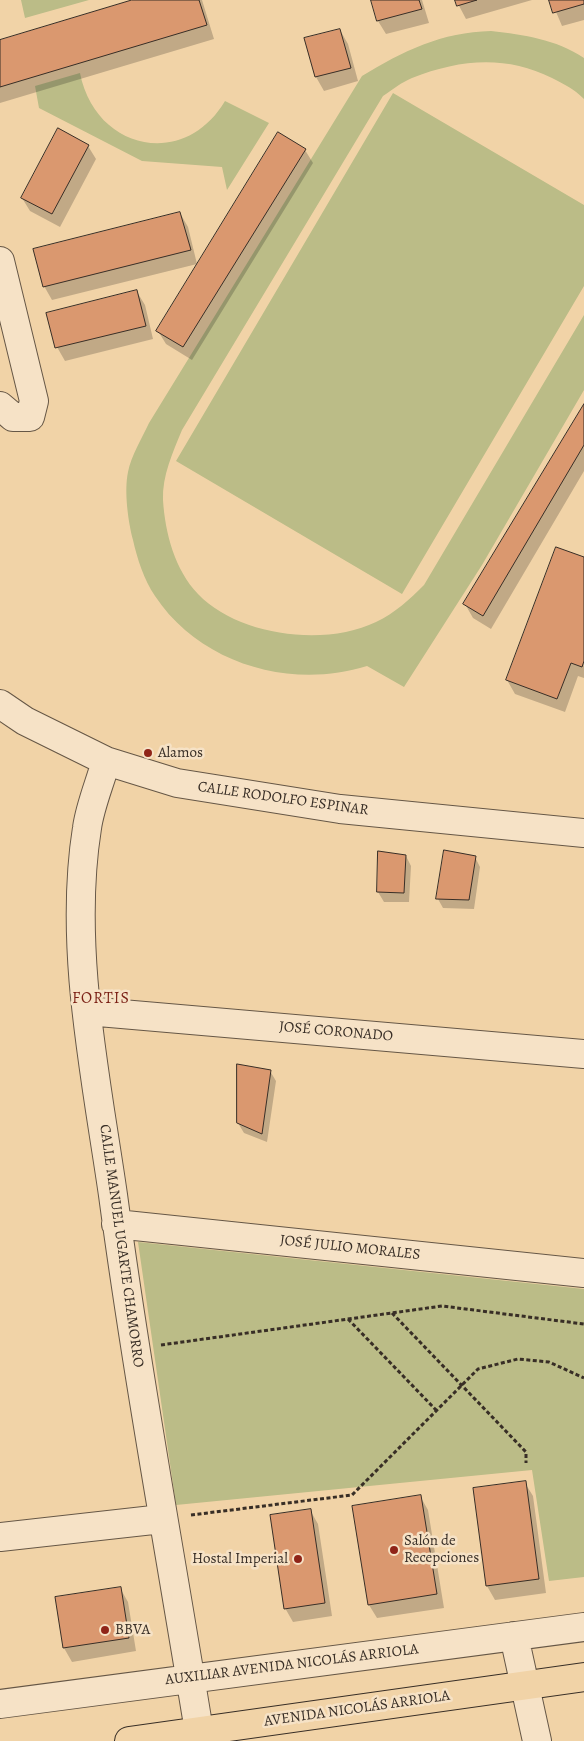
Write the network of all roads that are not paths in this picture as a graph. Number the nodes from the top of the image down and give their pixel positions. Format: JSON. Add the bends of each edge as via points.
{"nodes":[{"id":1,"x":0,"y":261,"type":"edge"},
{"id":2,"x":0,"y":406,"type":"edge"},
{"id":3,"x":0,"y":704,"type":"edge"},
{"id":4,"x":106,"y":762,"type":"junction"},
{"id":5,"x":584,"y":833,"type":"edge"},
{"id":6,"x":87,"y":1011,"type":"junction"},
{"id":7,"x":584,"y":1054,"type":"edge"},
{"id":8,"x":116,"y":1224,"type":"junction"},
{"id":9,"x":584,"y":1272,"type":"edge"},
{"id":10,"x":162,"y":1519,"type":"junction"},
{"id":11,"x":0,"y":1537,"type":"edge"},
{"id":12,"x":584,"y":1627,"type":"edge"},
{"id":13,"x":514,"y":1636,"type":"junction"},
{"id":14,"x":190,"y":1677,"type":"junction"},
{"id":15,"x":584,"y":1677,"type":"edge"},
{"id":16,"x":525,"y":1685,"type":"junction"},
{"id":17,"x":0,"y":1704,"type":"edge"},
{"id":18,"x":199,"y":1731,"type":"junction"},
{"id":19,"x":129,"y":1741,"type":"edge"},
{"id":20,"x":537,"y":1741,"type":"edge"}],
"edges":[{"from":1,"to":2,"type":"street","via":[[34,401],[30,418],[13,417]]},
{"from":3,"to":4,"type":"street","name":"CALLE RODOLFO ESPINAR","via":[[25,721]]},
{"from":4,"to":5,"type":"street","name":"CALLE RODOLFO ESPINAR","via":[[178,784],[340,809]]},
{"from":4,"to":6,"type":"street","name":"CALLE MANUEL UGARTE CHAMORRO","via":[[87,826],[80,910]]},
{"from":6,"to":7,"type":"street","name":"JOSÉ CORONADO"},
{"from":6,"to":8,"type":"street","name":"CALLE MANUEL UGARTE CHAMORRO"},
{"from":8,"to":9,"type":"street","name":"JOSÉ JULIO MORALES"},
{"from":8,"to":10,"type":"street","name":"CALLE MANUEL UGARTE CHAMORRO"},
{"from":10,"to":11,"type":"street"},
{"from":10,"to":14,"type":"street","name":"CALLE MANUEL UGARTE CHAMORRO"},
{"from":12,"to":13,"type":"street","name":"AUXILIAR AVENIDA NICOLÁS ARRIOLA"},
{"from":13,"to":14,"type":"street","name":"AUXILIAR AVENIDA NICOLÁS ARRIOLA"},
{"from":13,"to":16,"type":"street"},
{"from":14,"to":17,"type":"street","name":"AUXILIAR AVENIDA NICOLÁS ARRIOLA"},
{"from":14,"to":18,"type":"street","name":"CALLE MANUEL UGARTE CHAMORRO"},
{"from":15,"to":16,"type":"main road","name":"AVENIDA NICOLÁS ARRIOLA"},
{"from":16,"to":18,"type":"main road","name":"AVENIDA NICOLÁS ARRIOLA"},
{"from":16,"to":20,"type":"street"},
{"from":18,"to":19,"type":"main road","name":"AVENIDA NICOLÁS ARRIOLA"}]}
